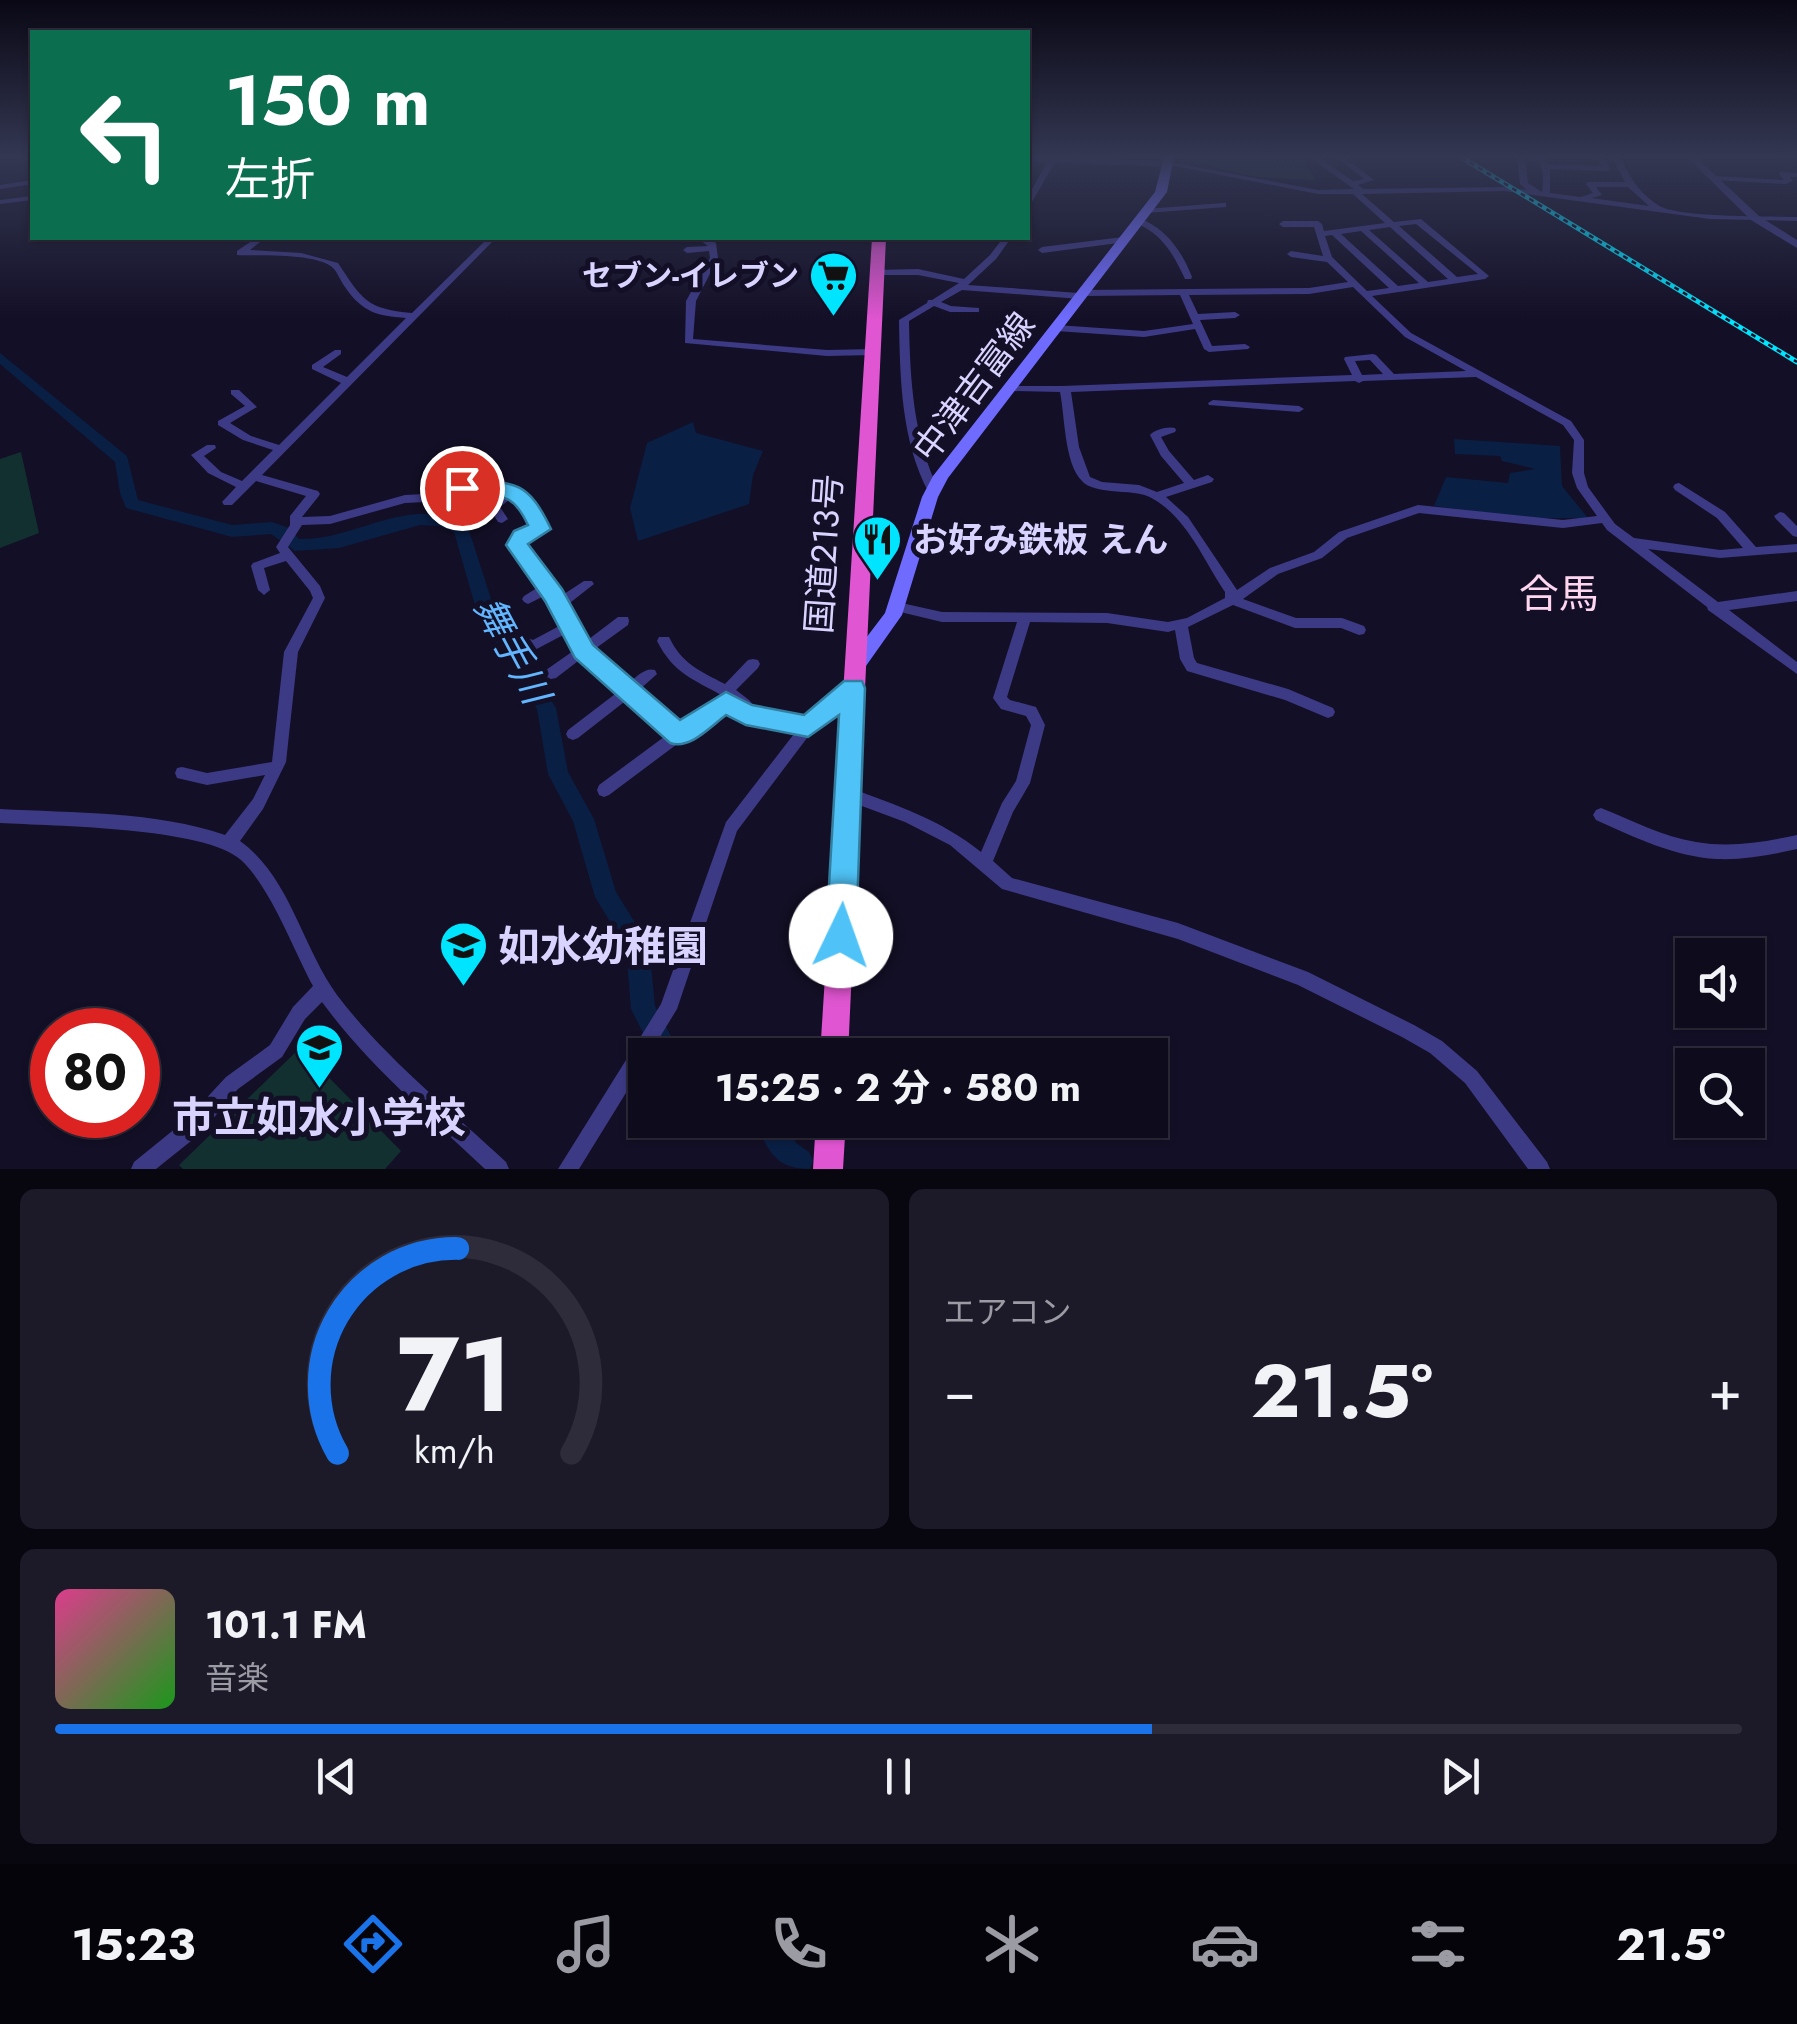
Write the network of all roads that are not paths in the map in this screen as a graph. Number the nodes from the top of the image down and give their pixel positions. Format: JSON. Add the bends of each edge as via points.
{"nodes":[{"id":1,"x":1145,"y":212,"type":"edge"},
{"id":2,"x":1175,"y":212,"type":"edge"},
{"id":3,"x":1377,"y":212,"type":"edge"},
{"id":4,"x":1670,"y":212,"type":"edge"},
{"id":5,"x":1749,"y":212,"type":"edge"},
{"id":6,"x":1142,"y":216,"type":"junction"},
{"id":7,"x":1756,"y":218,"type":"junction"},
{"id":8,"x":1797,"y":219,"type":"edge"},
{"id":9,"x":1283,"y":224,"type":"dead end"},
{"id":10,"x":1389,"y":224,"type":"junction"},
{"id":11,"x":1362,"y":228,"type":"junction"},
{"id":12,"x":1334,"y":232,"type":"junction"},
{"id":13,"x":1320,"y":234,"type":"junction"},
{"id":14,"x":258,"y":240,"type":"edge"},
{"id":15,"x":490,"y":240,"type":"edge"},
{"id":16,"x":703,"y":240,"type":"edge"},
{"id":17,"x":879,"y":240,"type":"edge"},
{"id":18,"x":1005,"y":240,"type":"edge"},
{"id":19,"x":1124,"y":240,"type":"junction"},
{"id":20,"x":1797,"y":245,"type":"edge"},
{"id":21,"x":713,"y":248,"type":"junction"},
{"id":22,"x":686,"y":250,"type":"dead end"},
{"id":23,"x":1042,"y":250,"type":"dead end"},
{"id":24,"x":1290,"y":254,"type":"dead end"},
{"id":25,"x":1330,"y":260,"type":"junction"},
{"id":26,"x":877,"y":272,"type":"junction"},
{"id":27,"x":1188,"y":277,"type":"dead end"},
{"id":28,"x":1455,"y":280,"type":"junction"},
{"id":29,"x":963,"y":284,"type":"junction"},
{"id":30,"x":1355,"y":284,"type":"junction"},
{"id":31,"x":1426,"y":284,"type":"junction"},
{"id":32,"x":1396,"y":289,"type":"junction"},
{"id":33,"x":1183,"y":292,"type":"junction"},
{"id":34,"x":1366,"y":294,"type":"junction"},
{"id":35,"x":1082,"y":295,"type":"junction"},
{"id":36,"x":931,"y":302,"type":"junction"},
{"id":37,"x":976,"y":310,"type":"dead end"},
{"id":38,"x":1231,"y":311,"type":"dead end"},
{"id":39,"x":413,"y":316,"type":"junction"},
{"id":40,"x":1195,"y":318,"type":"junction"},
{"id":41,"x":1056,"y":328,"type":"junction"},
{"id":42,"x":1245,"y":347,"type":"dead end"},
{"id":43,"x":338,"y":352,"type":"dead end"},
{"id":44,"x":874,"y":352,"type":"junction"},
{"id":45,"x":1478,"y":374,"type":"junction"},
{"id":46,"x":1392,"y":378,"type":"junction"},
{"id":47,"x":1359,"y":380,"type":"junction"},
{"id":48,"x":348,"y":382,"type":"junction"},
{"id":49,"x":1232,"y":384,"type":"junction"},
{"id":50,"x":1010,"y":388,"type":"junction"},
{"id":51,"x":1064,"y":390,"type":"junction"},
{"id":52,"x":235,"y":392,"type":"dead end"},
{"id":53,"x":1213,"y":403,"type":"dead end"},
{"id":54,"x":1240,"y":404,"type":"junction"},
{"id":55,"x":1300,"y":409,"type":"dead end"},
{"id":56,"x":1171,"y":430,"type":"dead end"},
{"id":57,"x":211,"y":448,"type":"dead end"},
{"id":58,"x":282,"y":448,"type":"junction"},
{"id":59,"x":1208,"y":479,"type":"dead end"},
{"id":60,"x":249,"y":481,"type":"junction"},
{"id":61,"x":1191,"y":484,"type":"junction"},
{"id":62,"x":1678,"y":487,"type":"dead end"},
{"id":63,"x":514,"y":490,"type":"junction"},
{"id":64,"x":933,"y":490,"type":"junction"},
{"id":65,"x":1157,"y":496,"type":"junction"},
{"id":66,"x":228,"y":502,"type":"dead end"},
{"id":67,"x":1780,"y":516,"type":"dead end"},
{"id":68,"x":502,"y":519,"type":"dead end"},
{"id":69,"x":1604,"y":519,"type":"junction"},
{"id":70,"x":297,"y":521,"type":"junction"},
{"id":71,"x":1797,"y":533,"type":"edge"},
{"id":72,"x":1628,"y":542,"type":"junction"},
{"id":73,"x":1797,"y":548,"type":"edge"},
{"id":74,"x":1753,"y":552,"type":"junction"},
{"id":75,"x":286,"y":556,"type":"junction"},
{"id":76,"x":588,"y":584,"type":"dead end"},
{"id":77,"x":548,"y":588,"type":"junction"},
{"id":78,"x":264,"y":590,"type":"dead end"},
{"id":79,"x":1797,"y":596,"type":"edge"},
{"id":80,"x":528,"y":599,"type":"dead end"},
{"id":81,"x":1232,"y":600,"type":"junction"},
{"id":82,"x":559,"y":604,"type":"junction"},
{"id":83,"x":897,"y":607,"type":"junction"},
{"id":84,"x":1713,"y":607,"type":"junction"},
{"id":85,"x":1025,"y":618,"type":"junction"},
{"id":86,"x":622,"y":621,"type":"dead end"},
{"id":87,"x":1181,"y":625,"type":"junction"},
{"id":88,"x":570,"y":626,"type":"junction"},
{"id":89,"x":1359,"y":630,"type":"dead end"},
{"id":90,"x":664,"y":641,"type":"dead end"},
{"id":91,"x":528,"y":643,"type":"dead end"},
{"id":92,"x":583,"y":650,"type":"junction"},
{"id":93,"x":753,"y":664,"type":"dead end"},
{"id":94,"x":1797,"y":669,"type":"edge"},
{"id":95,"x":551,"y":674,"type":"dead end"},
{"id":96,"x":650,"y":674,"type":"dead end"},
{"id":97,"x":853,"y":678,"type":"junction"},
{"id":98,"x":727,"y":691,"type":"junction"},
{"id":99,"x":626,"y":692,"type":"junction"},
{"id":100,"x":1328,"y":712,"type":"dead end"},
{"id":101,"x":754,"y":716,"type":"junction"},
{"id":102,"x":808,"y":726,"type":"junction"},
{"id":103,"x":573,"y":734,"type":"dead end"},
{"id":104,"x":679,"y":735,"type":"junction"},
{"id":105,"x":278,"y":768,"type":"junction"},
{"id":106,"x":182,"y":773,"type":"dead end"},
{"id":107,"x":604,"y":790,"type":"dead end"},
{"id":108,"x":848,"y":794,"type":"junction"},
{"id":109,"x":1601,"y":815,"type":"dead end"},
{"id":110,"x":0,"y":816,"type":"edge"},
{"id":111,"x":1797,"y":842,"type":"edge"},
{"id":112,"x":228,"y":844,"type":"junction"},
{"id":113,"x":984,"y":862,"type":"junction"},
{"id":114,"x":323,"y":988,"type":"junction"},
{"id":115,"x":835,"y":1038,"type":"edge"},
{"id":116,"x":830,"y":1138,"type":"edge"},
{"id":117,"x":141,"y":1169,"type":"edge"},
{"id":118,"x":499,"y":1169,"type":"edge"},
{"id":119,"x":568,"y":1169,"type":"edge"},
{"id":120,"x":828,"y":1169,"type":"edge"},
{"id":121,"x":1540,"y":1169,"type":"edge"}],
"edges":[{"from":1,"to":6,"type":"main road","name":"中津吉富線"},
{"from":2,"to":6,"type":"street"},
{"from":3,"to":10,"type":"street"},
{"from":4,"to":7,"type":"street"},
{"from":5,"to":7,"type":"street"},
{"from":6,"to":19,"type":"main road","name":"中津吉富線"},
{"from":6,"to":27,"type":"street","via":[[1183,262]]},
{"from":7,"to":8,"type":"street"},
{"from":7,"to":20,"type":"street"},
{"from":9,"to":13,"type":"street","via":[[1318,224]]},
{"from":10,"to":11,"type":"street"},
{"from":10,"to":28,"type":"street"},
{"from":10,"to":28,"type":"street","via":[[1418,221],[1484,276]]},
{"from":11,"to":12,"type":"street"},
{"from":11,"to":31,"type":"street"},
{"from":12,"to":13,"type":"street"},
{"from":12,"to":32,"type":"street"},
{"from":13,"to":25,"type":"street"},
{"from":14,"to":39,"type":"street","via":[[240,253],[328,262],[367,308]]},
{"from":15,"to":39,"type":"street"},
{"from":16,"to":21,"type":"street"},
{"from":17,"to":26,"type":"highway","name":"国道213号"},
{"from":18,"to":29,"type":"street"},
{"from":19,"to":23,"type":"street"},
{"from":19,"to":35,"type":"main road","name":"中津吉富線"},
{"from":21,"to":22,"type":"street"},
{"from":21,"to":44,"type":"street","via":[[691,301],[688,341]]},
{"from":24,"to":25,"type":"street"},
{"from":25,"to":30,"type":"street"},
{"from":26,"to":29,"type":"street","via":[[918,272]]},
{"from":26,"to":44,"type":"highway","name":"国道213号"},
{"from":28,"to":31,"type":"street"},
{"from":29,"to":35,"type":"street"},
{"from":29,"to":36,"type":"street"},
{"from":30,"to":33,"type":"street"},
{"from":30,"to":34,"type":"street"},
{"from":31,"to":32,"type":"street"},
{"from":32,"to":34,"type":"street"},
{"from":33,"to":35,"type":"street"},
{"from":33,"to":40,"type":"street"},
{"from":34,"to":45,"type":"street","via":[[1414,339]]},
{"from":35,"to":41,"type":"main road","name":"中津吉富線"},
{"from":36,"to":37,"type":"street"},
{"from":36,"to":64,"type":"street","via":[[904,323],[917,447]]},
{"from":38,"to":40,"type":"street"},
{"from":39,"to":48,"type":"street"},
{"from":40,"to":41,"type":"street","via":[[1144,334]]},
{"from":40,"to":42,"type":"street","via":[[1209,348]]},
{"from":41,"to":50,"type":"main road","name":"中津吉富線"},
{"from":43,"to":48,"type":"street","via":[[316,367]]},
{"from":44,"to":97,"type":"highway","name":"国道213号"},
{"from":45,"to":46,"type":"street"},
{"from":45,"to":69,"type":"street","via":[[1570,426],[1579,440],[1581,484]]},
{"from":46,"to":47,"type":"street"},
{"from":46,"to":47,"type":"street","via":[[1373,357],[1349,359]]},
{"from":47,"to":49,"type":"street"},
{"from":48,"to":58,"type":"street"},
{"from":49,"to":51,"type":"street"},
{"from":49,"to":54,"type":"street"},
{"from":50,"to":51,"type":"street"},
{"from":50,"to":64,"type":"main road","name":"中津吉富線"},
{"from":51,"to":65,"type":"street","via":[[1072,446],[1086,479]]},
{"from":52,"to":58,"type":"street","via":[[252,408],[222,423]]},
{"from":53,"to":54,"type":"street"},
{"from":54,"to":55,"type":"street"},
{"from":56,"to":61,"type":"street","via":[[1154,434]]},
{"from":57,"to":60,"type":"street","via":[[197,455],[208,469],[226,480]]},
{"from":58,"to":60,"type":"street"},
{"from":59,"to":61,"type":"street"},
{"from":60,"to":66,"type":"street"},
{"from":60,"to":70,"type":"street","via":[[312,492]]},
{"from":61,"to":65,"type":"street"},
{"from":62,"to":74,"type":"street","via":[[1721,514]]},
{"from":63,"to":68,"type":"street","via":[[494,506]]},
{"from":63,"to":70,"type":"street","via":[[466,486],[447,497]]},
{"from":63,"to":77,"type":"street","via":[[531,506],[540,529],[521,536],[517,545]]},
{"from":64,"to":83,"type":"main road","name":"中津吉富線"},
{"from":65,"to":81,"type":"street","via":[[1183,520]]},
{"from":67,"to":71,"type":"street"},
{"from":69,"to":72,"type":"street"},
{"from":69,"to":81,"type":"street","via":[[1564,524],[1418,509],[1338,537],[1318,555],[1268,574]]},
{"from":70,"to":75,"type":"street","via":[[282,547]]},
{"from":72,"to":74,"type":"street"},
{"from":72,"to":84,"type":"street"},
{"from":73,"to":74,"type":"street"},
{"from":75,"to":78,"type":"street","via":[[257,566]]},
{"from":75,"to":105,"type":"street","via":[[318,598],[291,652]]},
{"from":76,"to":82,"type":"street"},
{"from":77,"to":80,"type":"street"},
{"from":77,"to":82,"type":"street"},
{"from":79,"to":84,"type":"street"},
{"from":81,"to":87,"type":"street"},
{"from":81,"to":89,"type":"street","via":[[1303,625],[1342,623]]},
{"from":82,"to":88,"type":"street"},
{"from":83,"to":85,"type":"street","via":[[942,617]]},
{"from":83,"to":97,"type":"main road","name":"中津吉富線"},
{"from":84,"to":94,"type":"street"},
{"from":85,"to":87,"type":"street"},
{"from":85,"to":113,"type":"street","via":[[1000,698],[1031,711],[1038,725],[1023,783]]},
{"from":86,"to":92,"type":"street"},
{"from":87,"to":100,"type":"street","via":[[1192,667]]},
{"from":88,"to":91,"type":"street","via":[[532,647]]},
{"from":88,"to":92,"type":"street"},
{"from":90,"to":98,"type":"street","via":[[676,664]]},
{"from":92,"to":95,"type":"street"},
{"from":92,"to":99,"type":"street"},
{"from":93,"to":98,"type":"street"},
{"from":96,"to":99,"type":"street"},
{"from":97,"to":102,"type":"street"},
{"from":97,"to":108,"type":"highway","name":"国道213号"},
{"from":98,"to":101,"type":"street"},
{"from":99,"to":103,"type":"street"},
{"from":99,"to":104,"type":"street"},
{"from":101,"to":102,"type":"street"},
{"from":101,"to":104,"type":"street","via":[[723,702]]},
{"from":102,"to":119,"type":"street","via":[[731,827],[668,1008]]},
{"from":104,"to":107,"type":"street"},
{"from":105,"to":106,"type":"street","via":[[207,779]]},
{"from":105,"to":112,"type":"street"},
{"from":108,"to":113,"type":"street","via":[[943,834]]},
{"from":108,"to":115,"type":"highway","name":"国道213号"},
{"from":109,"to":111,"type":"street","via":[[1704,853],[1742,854]]},
{"from":110,"to":112,"type":"street","via":[[154,828]]},
{"from":112,"to":114,"type":"street","via":[[256,864]]},
{"from":113,"to":121,"type":"street","via":[[1008,884],[1188,934],[1302,978],[1408,1031],[1471,1077]]},
{"from":114,"to":117,"type":"street","via":[[276,1052],[232,1083],[194,1126]]},
{"from":114,"to":118,"type":"street","via":[[354,1029]]},
{"from":116,"to":120,"type":"highway"}]}
